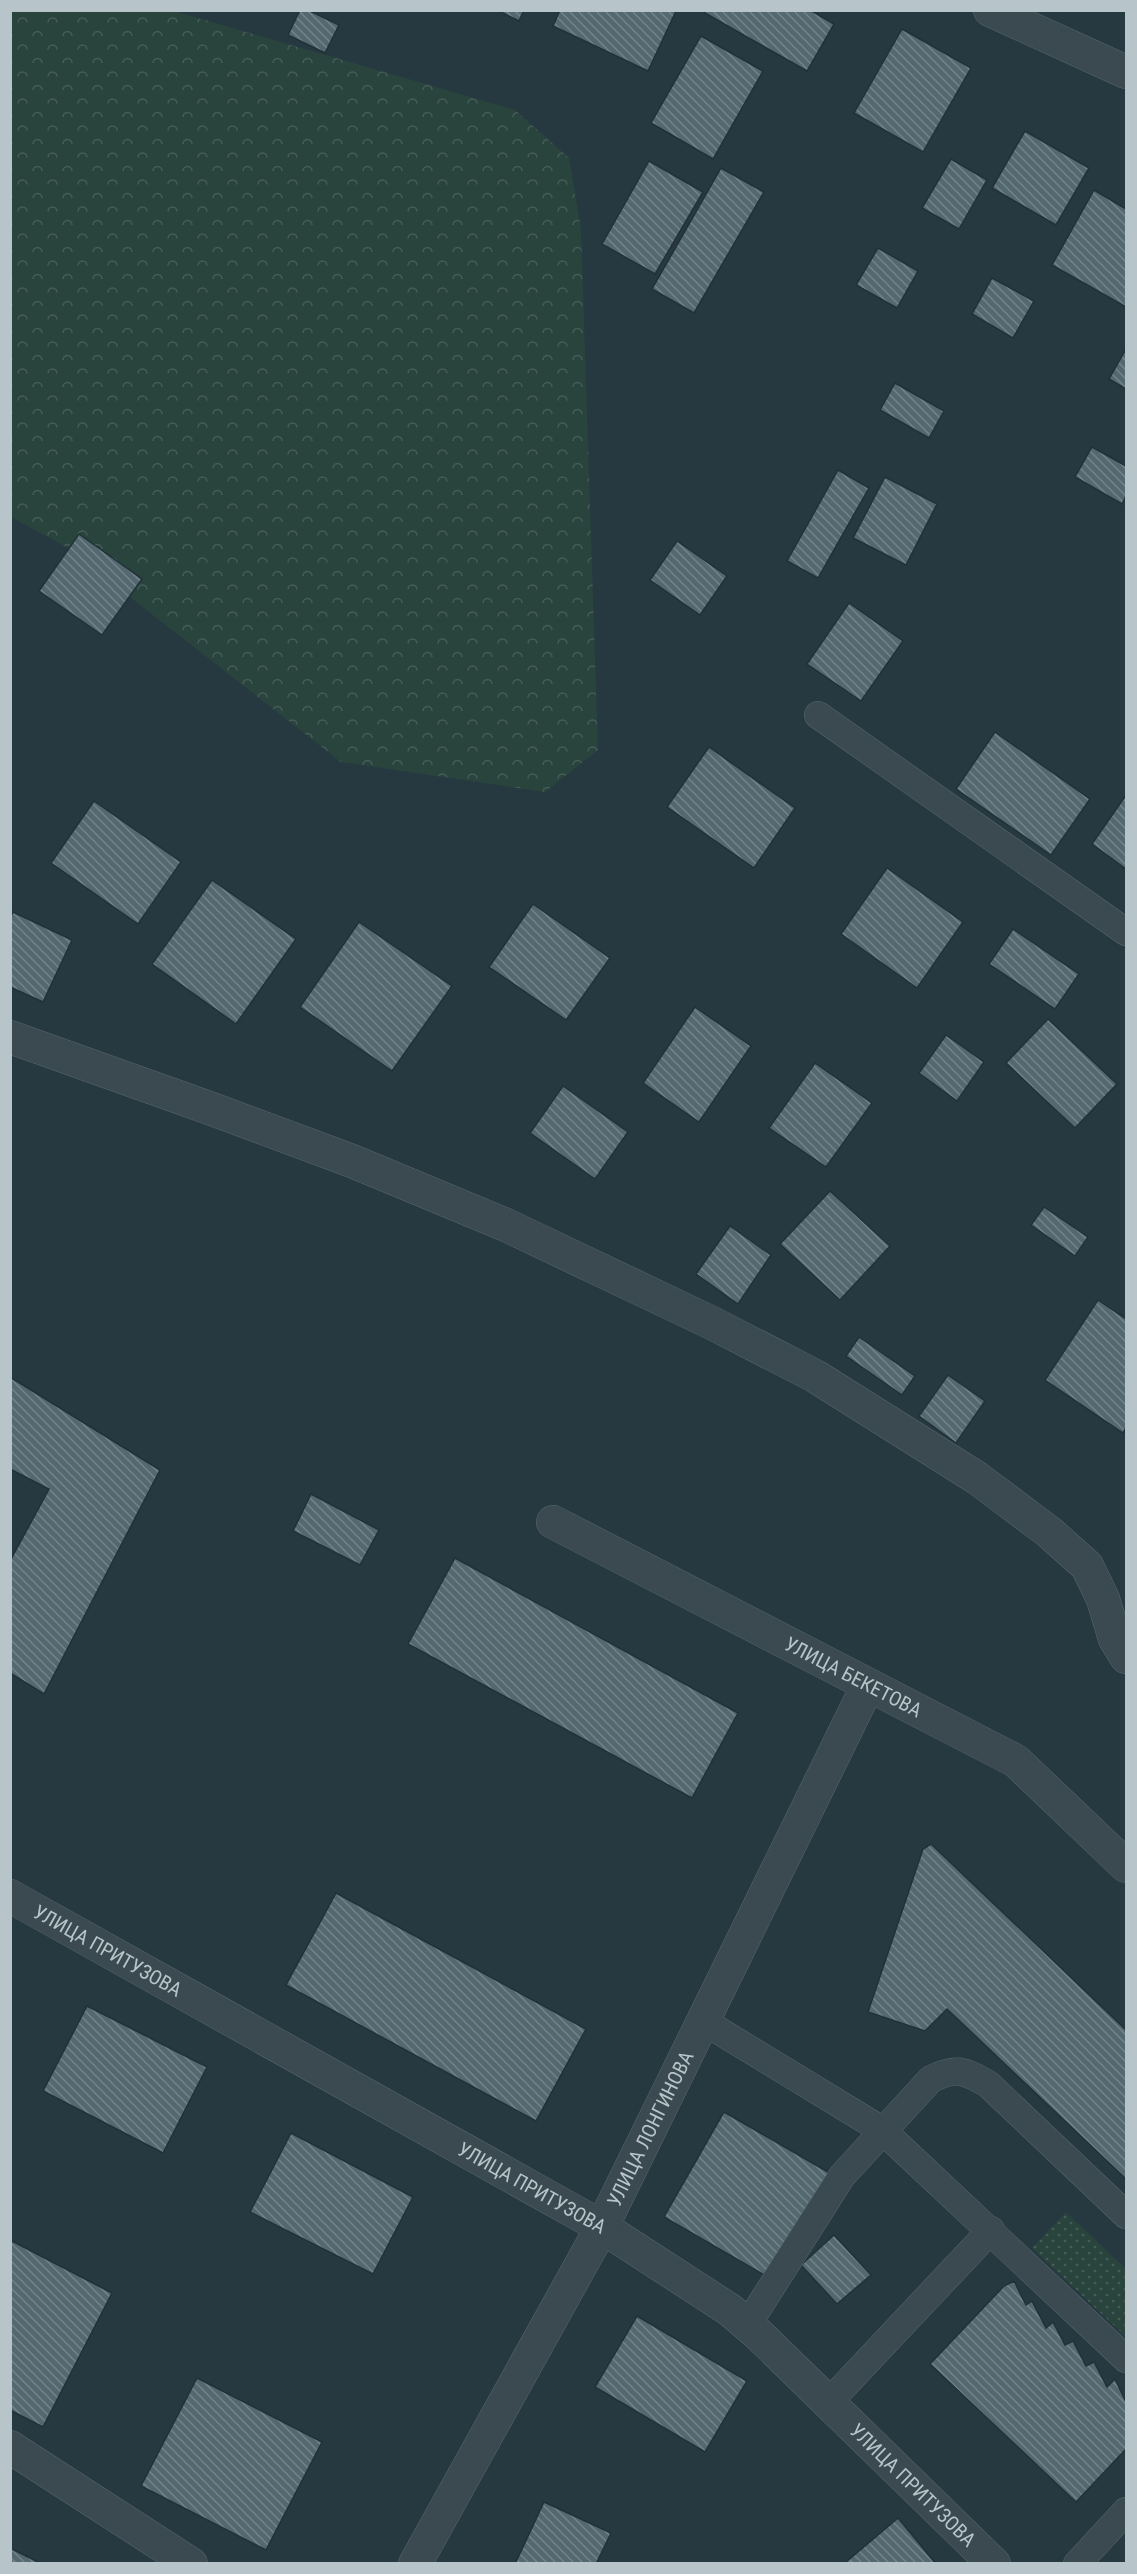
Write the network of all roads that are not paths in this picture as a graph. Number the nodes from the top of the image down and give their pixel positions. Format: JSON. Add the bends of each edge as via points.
{"nodes":[{"id":1,"x":990,"y":10,"type":"edge"},
{"id":2,"x":1126,"y":72,"type":"edge"},
{"id":3,"x":818,"y":715,"type":"dead end"},
{"id":4,"x":1126,"y":932,"type":"edge"},
{"id":5,"x":10,"y":1037,"type":"edge"},
{"id":6,"x":553,"y":1521,"type":"dead end"},
{"id":7,"x":1126,"y":1657,"type":"edge"},
{"id":8,"x":868,"y":1685,"type":"junction"},
{"id":9,"x":1126,"y":1866,"type":"edge"},
{"id":10,"x":10,"y":1896,"type":"edge"},
{"id":11,"x":703,"y":2021,"type":"junction"},
{"id":12,"x":882,"y":2130,"type":"junction"},
{"id":13,"x":1126,"y":2215,"type":"edge"},
{"id":14,"x":602,"y":2227,"type":"junction"},
{"id":15,"x":991,"y":2230,"type":"junction"},
{"id":16,"x":748,"y":2324,"type":"junction"},
{"id":17,"x":1126,"y":2359,"type":"edge"},
{"id":18,"x":829,"y":2402,"type":"junction"},
{"id":19,"x":10,"y":2447,"type":"edge"},
{"id":20,"x":1126,"y":2511,"type":"edge"},
{"id":21,"x":191,"y":2564,"type":"edge"},
{"id":22,"x":415,"y":2564,"type":"edge"},
{"id":23,"x":994,"y":2564,"type":"edge"},
{"id":24,"x":1077,"y":2564,"type":"edge"}],
"edges":[{"from":1,"to":2,"type":"street"},
{"from":3,"to":4,"type":"lane"},
{"from":5,"to":7,"type":"street","via":[[352,1161],[506,1225],[815,1376],[976,1478],[1049,1532],[1087,1566],[1103,1599],[1115,1639]]},
{"from":6,"to":8,"type":"street","name":"УЛИЦА БЕКЕТОВА"},
{"from":8,"to":9,"type":"street","name":"УЛИЦА БЕКЕТОВА","via":[[1016,1761]]},
{"from":8,"to":11,"type":"street","name":"УЛИЦА ЛОНГИНОВА"},
{"from":10,"to":14,"type":"street","name":"УЛИЦА ПРИТУЗОВА"},
{"from":11,"to":12,"type":"lane"},
{"from":11,"to":14,"type":"street","name":"УЛИЦА ЛОНГИНОВА"},
{"from":12,"to":13,"type":"lane","via":[[931,2079],[948,2071],[967,2072],[988,2084]]},
{"from":12,"to":15,"type":"lane"},
{"from":12,"to":16,"type":"lane","via":[[828,2196]]},
{"from":14,"to":16,"type":"street","name":"УЛИЦА ПРИТУЗОВА"},
{"from":14,"to":22,"type":"street","name":"УЛИЦА ЛОНГИНОВА"},
{"from":15,"to":17,"type":"lane"},
{"from":15,"to":18,"type":"lane"},
{"from":16,"to":18,"type":"street","name":"УЛИЦА ПРИТУЗОВА"},
{"from":18,"to":23,"type":"street","name":"УЛИЦА ПРИТУЗОВА"},
{"from":19,"to":21,"type":"street"},
{"from":20,"to":24,"type":"lane"}]}
